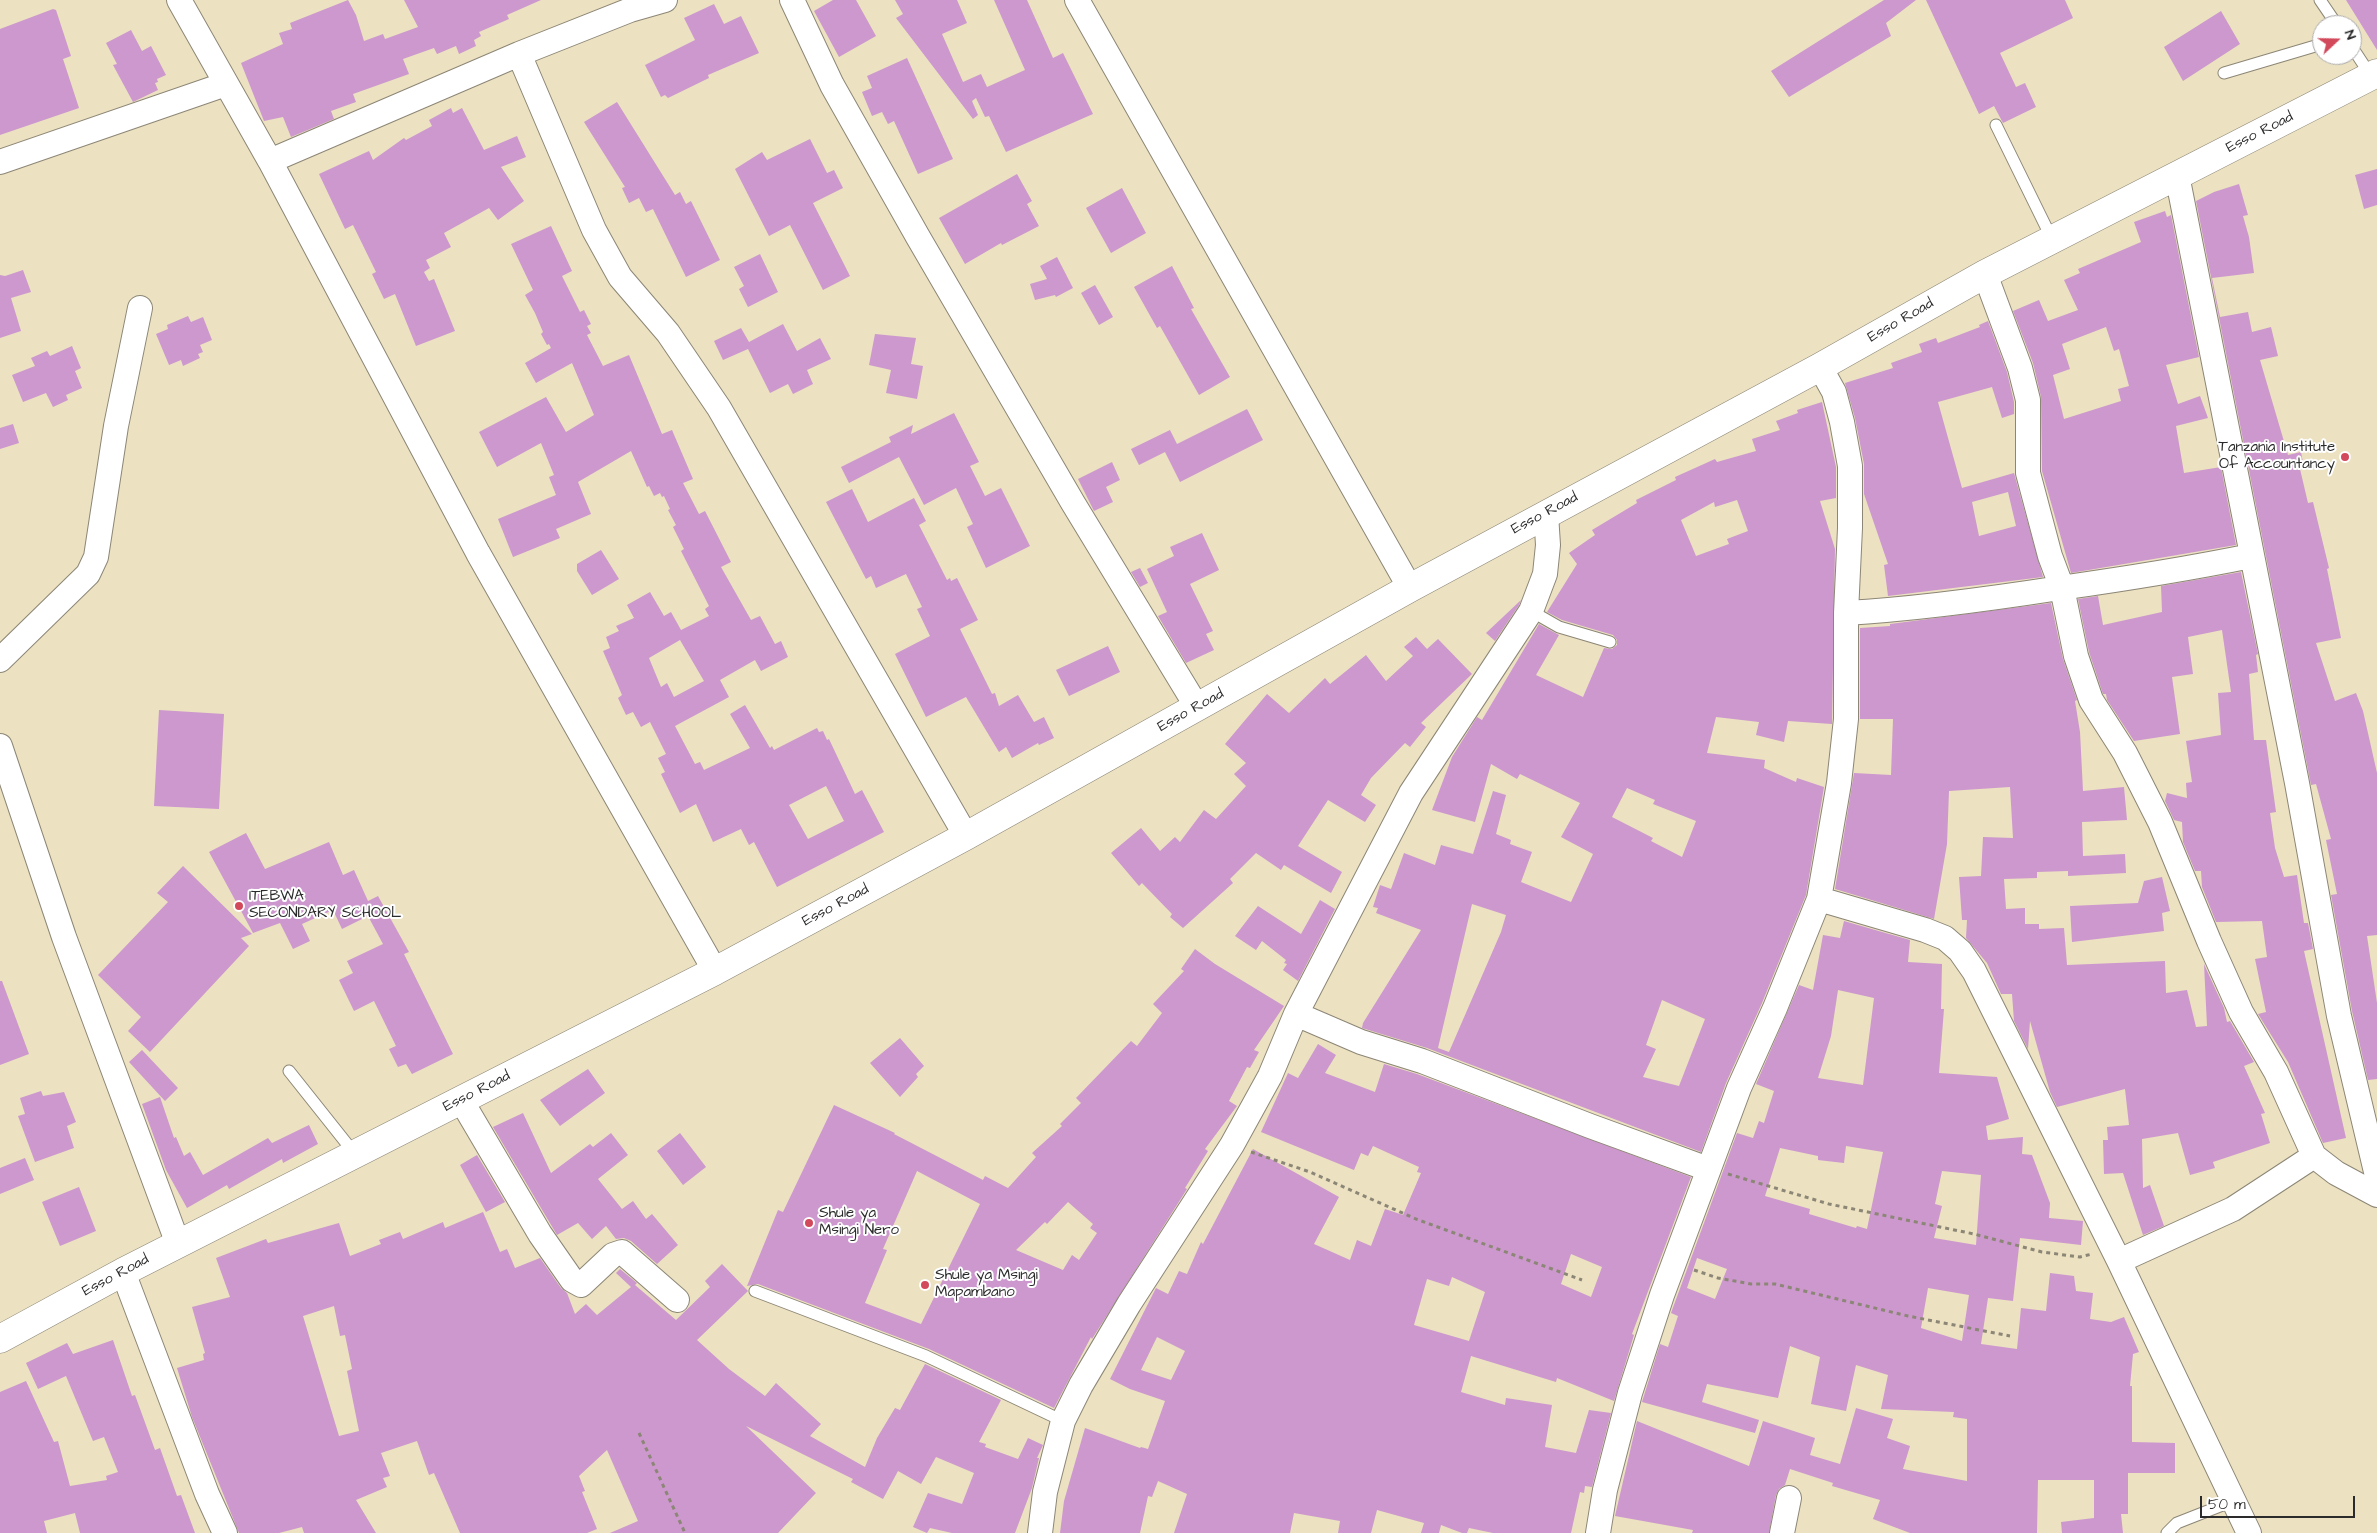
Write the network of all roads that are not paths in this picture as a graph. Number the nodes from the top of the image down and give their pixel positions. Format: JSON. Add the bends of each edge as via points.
{"nodes":[{"id":1,"x":180,"y":0,"type":"edge"},
{"id":2,"x":665,"y":0,"type":"edge"},
{"id":3,"x":792,"y":0,"type":"edge"},
{"id":4,"x":1077,"y":0,"type":"edge"},
{"id":5,"x":2320,"y":0,"type":"edge"},
{"id":6,"x":2330,"y":15,"type":"edge"},
{"id":7,"x":2312,"y":47,"type":"edge"},
{"id":8,"x":519,"y":54,"type":"junction"},
{"id":9,"x":2362,"y":59,"type":"edge"},
{"id":10,"x":2224,"y":73,"type":"dead end"},
{"id":11,"x":2374,"y":74,"type":"edge"},
{"id":12,"x":226,"y":84,"type":"junction"},
{"id":13,"x":1996,"y":126,"type":"dead end"},
{"id":14,"x":270,"y":161,"type":"junction"},
{"id":15,"x":0,"y":162,"type":"edge"},
{"id":16,"x":2177,"y":175,"type":"junction"},
{"id":17,"x":2052,"y":239,"type":"junction"},
{"id":18,"x":1985,"y":274,"type":"junction"},
{"id":19,"x":140,"y":308,"type":"dead end"},
{"id":20,"x":1820,"y":367,"type":"junction"},
{"id":21,"x":1546,"y":514,"type":"junction"},
{"id":22,"x":2250,"y":556,"type":"junction"},
{"id":23,"x":1410,"y":588,"type":"junction"},
{"id":24,"x":2062,"y":588,"type":"junction"},
{"id":25,"x":1531,"y":611,"type":"junction"},
{"id":26,"x":1846,"y":613,"type":"junction"},
{"id":27,"x":1610,"y":642,"type":"dead end"},
{"id":28,"x":0,"y":660,"type":"edge"},
{"id":29,"x":1198,"y":707,"type":"junction"},
{"id":30,"x":0,"y":746,"type":"edge"},
{"id":31,"x":966,"y":836,"type":"junction"},
{"id":32,"x":1820,"y":899,"type":"junction"},
{"id":33,"x":715,"y":971,"type":"junction"},
{"id":34,"x":1296,"y":1014,"type":"junction"},
{"id":35,"x":289,"y":1071,"type":"dead end"},
{"id":36,"x":461,"y":1100,"type":"junction"},
{"id":37,"x":355,"y":1154,"type":"junction"},
{"id":38,"x":2314,"y":1156,"type":"junction"},
{"id":39,"x":1708,"y":1169,"type":"junction"},
{"id":40,"x":2377,"y":1176,"type":"edge"},
{"id":41,"x":2377,"y":1195,"type":"edge"},
{"id":42,"x":178,"y":1244,"type":"junction"},
{"id":43,"x":2116,"y":1255,"type":"junction"},
{"id":44,"x":122,"y":1272,"type":"junction"},
{"id":45,"x":756,"y":1290,"type":"dead end"},
{"id":46,"x":677,"y":1300,"type":"dead end"},
{"id":47,"x":0,"y":1339,"type":"edge"},
{"id":48,"x":1063,"y":1421,"type":"junction"},
{"id":49,"x":1789,"y":1498,"type":"dead end"},
{"id":50,"x":2234,"y":1500,"type":"junction"},
{"id":51,"x":225,"y":1533,"type":"edge"},
{"id":52,"x":1040,"y":1533,"type":"edge"},
{"id":53,"x":1598,"y":1533,"type":"edge"},
{"id":54,"x":1782,"y":1533,"type":"edge"},
{"id":55,"x":2167,"y":1533,"type":"edge"},
{"id":56,"x":2249,"y":1533,"type":"edge"}],
"edges":[{"from":1,"to":12,"type":"street"},
{"from":2,"to":8,"type":"street","via":[[630,10]]},
{"from":3,"to":29,"type":"street","via":[[832,84],[918,237],[1073,503]]},
{"from":4,"to":23,"type":"street"},
{"from":5,"to":6,"type":"lane"},
{"from":7,"to":10,"type":"lane"},
{"from":8,"to":14,"type":"street"},
{"from":8,"to":31,"type":"street","via":[[594,230],[620,278],[668,334],[719,408]]},
{"from":9,"to":11,"type":"lane"},
{"from":11,"to":16,"type":"street","name":"Esso Road"},
{"from":12,"to":14,"type":"street"},
{"from":12,"to":15,"type":"street"},
{"from":13,"to":17,"type":"lane"},
{"from":14,"to":33,"type":"street","via":[[478,553]]},
{"from":16,"to":17,"type":"street","name":"Esso Road"},
{"from":16,"to":22,"type":"street"},
{"from":17,"to":18,"type":"street","name":"Esso Road"},
{"from":18,"to":20,"type":"street","name":"Esso Road"},
{"from":18,"to":24,"type":"street","via":[[2028,400],[2028,473]]},
{"from":19,"to":28,"type":"street","via":[[116,426],[96,557],[88,574]]},
{"from":20,"to":21,"type":"street","name":"Esso Road"},
{"from":20,"to":26,"type":"street","via":[[1834,392],[1850,466]]},
{"from":21,"to":23,"type":"street","name":"Esso Road"},
{"from":21,"to":25,"type":"street","via":[[1548,545],[1545,574]]},
{"from":22,"to":24,"type":"street"},
{"from":22,"to":40,"type":"street","via":[[2297,784],[2339,1016]]},
{"from":23,"to":29,"type":"street","name":"Esso Road"},
{"from":24,"to":26,"type":"street","via":[[1951,604]]},
{"from":24,"to":38,"type":"street","via":[[2076,656],[2091,700],[2125,753],[2160,822],[2237,1003],[2276,1072]]},
{"from":25,"to":27,"type":"lane","via":[[1559,628]]},
{"from":25,"to":34,"type":"street","via":[[1411,793]]},
{"from":26,"to":32,"type":"street","via":[[1846,719]]},
{"from":29,"to":31,"type":"street","name":"Esso Road"},
{"from":30,"to":42,"type":"street","via":[[64,937]]},
{"from":31,"to":33,"type":"street","name":"Esso Road"},
{"from":32,"to":39,"type":"street"},
{"from":32,"to":43,"type":"street","via":[[1925,930],[1945,938],[1960,951],[1974,971]]},
{"from":33,"to":36,"type":"street","name":"Esso Road"},
{"from":34,"to":39,"type":"street","via":[[1361,1042],[1430,1064]]},
{"from":34,"to":48,"type":"street","via":[[1270,1076],[1232,1145],[1129,1304]]},
{"from":35,"to":37,"type":"lane"},
{"from":36,"to":37,"type":"street","name":"Esso Road"},
{"from":36,"to":46,"type":"street","via":[[540,1234],[572,1280],[581,1285],[613,1255],[622,1252]]},
{"from":37,"to":42,"type":"street","name":"Esso Road"},
{"from":38,"to":41,"type":"street","via":[[2336,1174]]},
{"from":38,"to":43,"type":"street","via":[[2233,1209]]},
{"from":39,"to":53,"type":"street","via":[[1630,1393],[1605,1490]]},
{"from":42,"to":44,"type":"street","name":"Esso Road"},
{"from":43,"to":50,"type":"street"},
{"from":44,"to":47,"type":"street","name":"Esso Road"},
{"from":44,"to":51,"type":"street"},
{"from":45,"to":48,"type":"lane","via":[[926,1356]]},
{"from":48,"to":52,"type":"street"},
{"from":49,"to":54,"type":"street"},
{"from":50,"to":55,"type":"lane","via":[[2177,1523]]},
{"from":50,"to":56,"type":"street"}]}
